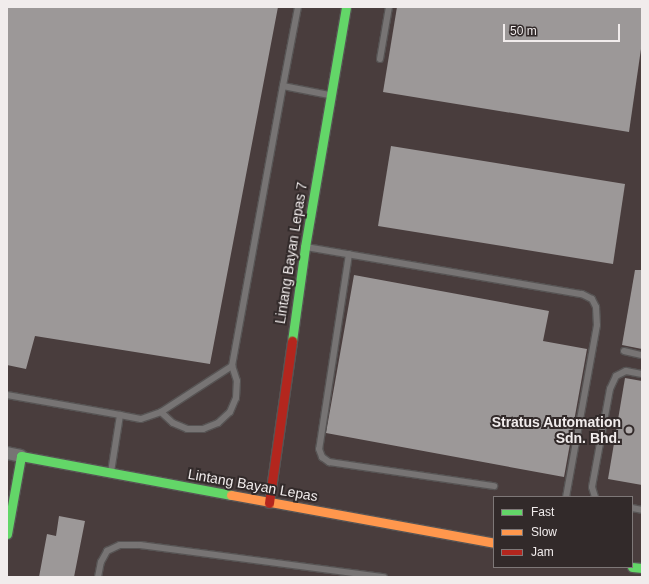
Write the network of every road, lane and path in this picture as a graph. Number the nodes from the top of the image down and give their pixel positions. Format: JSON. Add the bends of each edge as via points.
{"nodes":[{"id":1,"x":298,"y":7,"type":"edge"},
{"id":2,"x":346,"y":7,"type":"edge"},
{"id":3,"x":389,"y":7,"type":"edge"},
{"id":4,"x":380,"y":60,"type":"dead end"},
{"id":5,"x":283,"y":86,"type":"junction"},
{"id":6,"x":331,"y":96,"type":"junction"},
{"id":7,"x":305,"y":247,"type":"junction"},
{"id":8,"x":349,"y":254,"type":"junction"},
{"id":9,"x":624,"y":352,"type":"dead end"},
{"id":10,"x":642,"y":355,"type":"edge"},
{"id":11,"x":232,"y":366,"type":"junction"},
{"id":12,"x":642,"y":374,"type":"edge"},
{"id":13,"x":7,"y":395,"type":"edge"},
{"id":14,"x":161,"y":412,"type":"junction"},
{"id":15,"x":120,"y":416,"type":"junction"},
{"id":16,"x":7,"y":453,"type":"edge"},
{"id":17,"x":21,"y":456,"type":"junction"},
{"id":18,"x":111,"y":474,"type":"junction"},
{"id":19,"x":494,"y":486,"type":"dead end"},
{"id":20,"x":566,"y":496,"type":"edge"},
{"id":21,"x":595,"y":496,"type":"edge"},
{"id":22,"x":269,"y":503,"type":"junction"},
{"id":23,"x":7,"y":533,"type":"edge"},
{"id":24,"x":493,"y":543,"type":"edge"},
{"id":25,"x":98,"y":577,"type":"edge"},
{"id":26,"x":384,"y":577,"type":"edge"}],
"edges":[{"from":1,"to":5,"type":"lane"},
{"from":2,"to":6,"type":"street","name":"Lintang Bayan Lepas 7"},
{"from":3,"to":4,"type":"lane"},
{"from":5,"to":6,"type":"lane"},
{"from":5,"to":11,"type":"lane"},
{"from":6,"to":7,"type":"street","name":"Lintang Bayan Lepas 7"},
{"from":7,"to":8,"type":"lane"},
{"from":7,"to":22,"type":"street","name":"Lintang Bayan Lepas 7"},
{"from":8,"to":19,"type":"lane","via":[[319,449],[322,457],[329,462]]},
{"from":8,"to":20,"type":"lane","via":[[582,294],[592,299],[596,308],[597,325]]},
{"from":9,"to":10,"type":"lane"},
{"from":11,"to":14,"type":"lane"},
{"from":11,"to":14,"type":"lane","via":[[237,381],[236,398],[230,412],[218,423],[203,429],[187,429],[172,423]]},
{"from":12,"to":21,"type":"lane","via":[[626,371],[616,376],[610,388],[592,488]]},
{"from":13,"to":15,"type":"lane"},
{"from":14,"to":15,"type":"lane","via":[[141,419]]},
{"from":15,"to":18,"type":"lane"},
{"from":16,"to":17,"type":"street","name":"Lintang Bayan Lepas"},
{"from":17,"to":18,"type":"street","name":"Lintang Bayan Lepas"},
{"from":17,"to":23,"type":"street"},
{"from":18,"to":22,"type":"street","name":"Lintang Bayan Lepas"},
{"from":22,"to":24,"type":"street","name":"Lintang Bayan Lepas"},
{"from":25,"to":26,"type":"lane","via":[[106,551],[120,545],[140,545]]}]}
